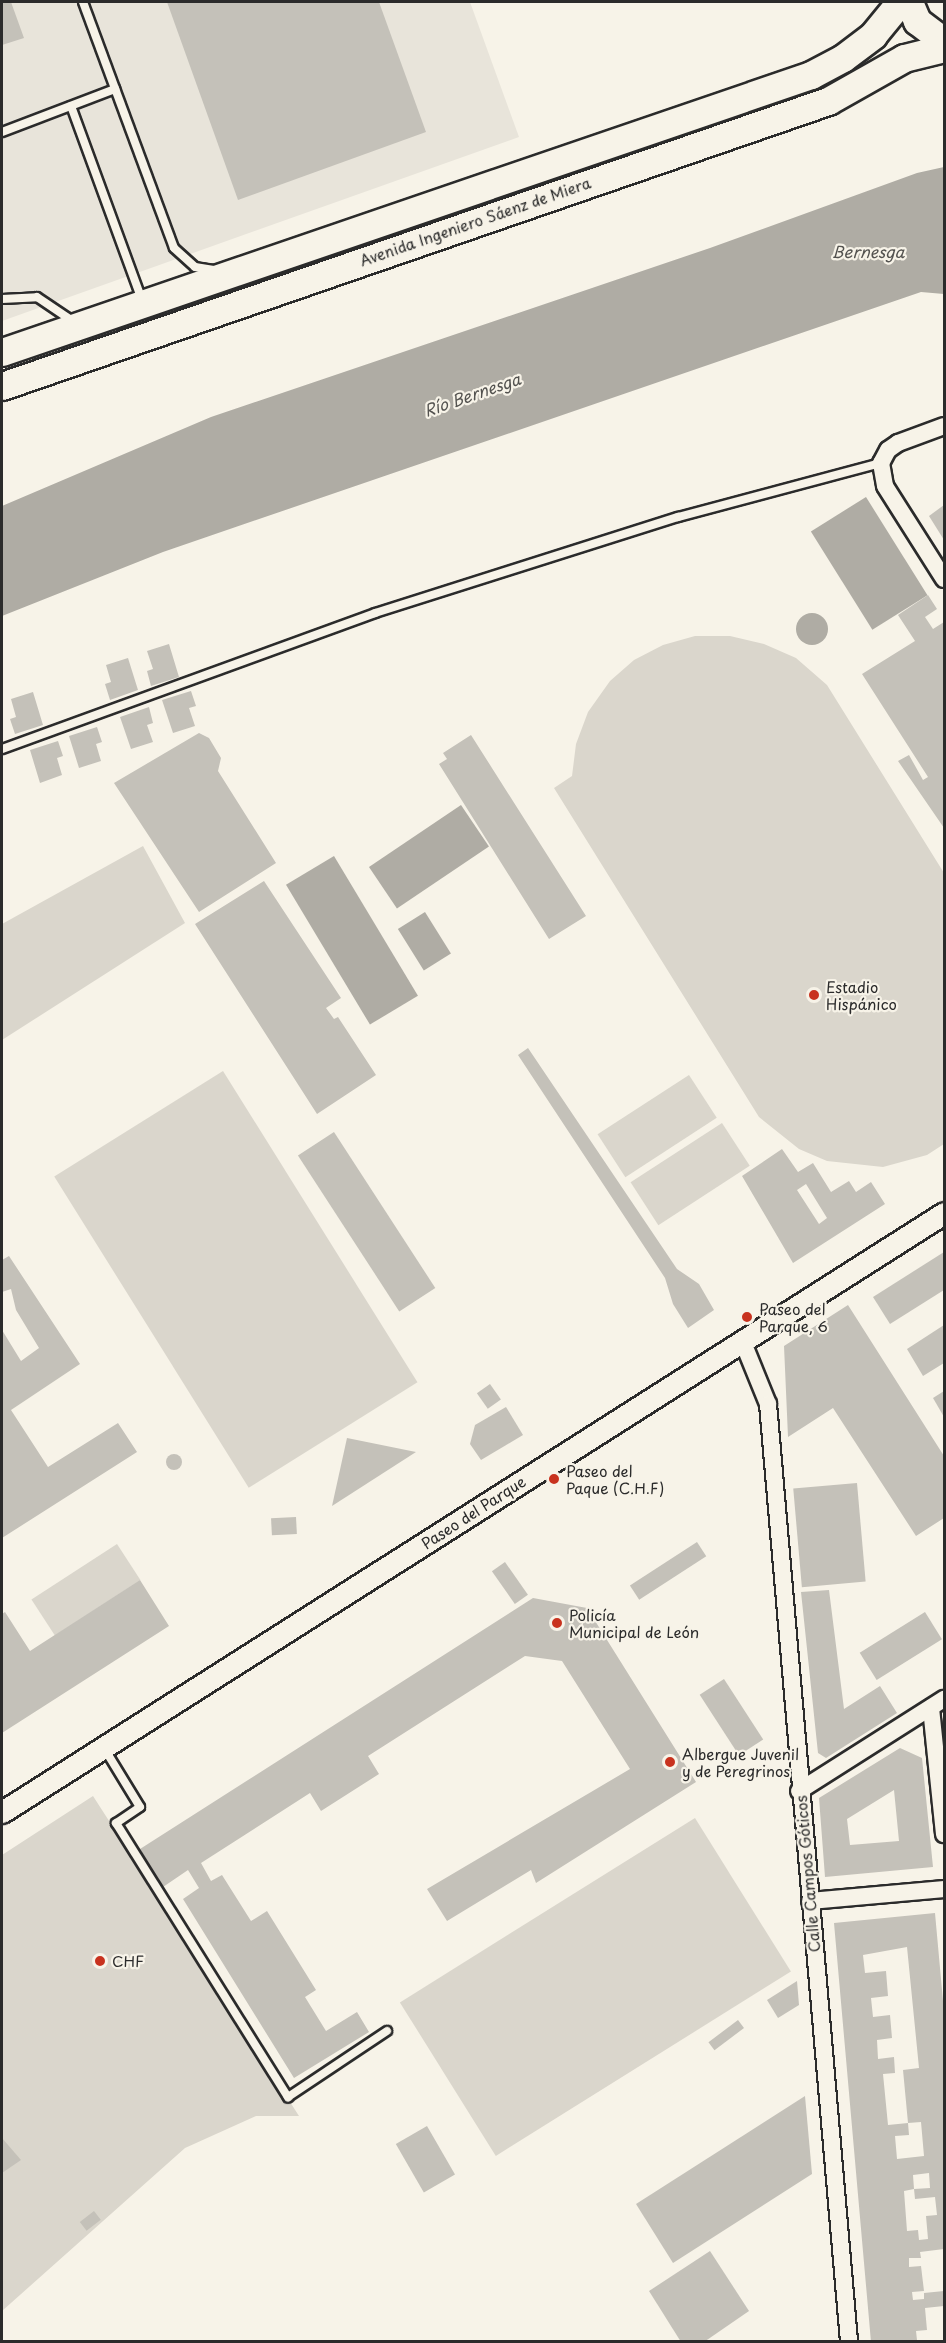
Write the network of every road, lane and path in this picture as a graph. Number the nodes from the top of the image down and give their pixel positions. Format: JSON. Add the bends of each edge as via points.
{"nodes":[{"id":1,"x":83,"y":2,"type":"edge"},
{"id":2,"x":900,"y":2,"type":"edge"},
{"id":3,"x":909,"y":2,"type":"edge"},
{"id":4,"x":945,"y":41,"type":"edge"},
{"id":5,"x":945,"y":48,"type":"edge"},
{"id":6,"x":115,"y":89,"type":"junction"},
{"id":7,"x":71,"y":106,"type":"junction"},
{"id":8,"x":2,"y":132,"type":"edge"},
{"id":9,"x":232,"y":272,"type":"junction"},
{"id":10,"x":2,"y":299,"type":"edge"},
{"id":11,"x":143,"y":303,"type":"junction"},
{"id":12,"x":79,"y":325,"type":"junction"},
{"id":13,"x":2,"y":352,"type":"edge"},
{"id":14,"x":2,"y":386,"type":"edge"},
{"id":15,"x":945,"y":426,"type":"edge"},
{"id":16,"x":881,"y":463,"type":"junction"},
{"id":17,"x":945,"y":579,"type":"edge"},
{"id":18,"x":2,"y":749,"type":"edge"},
{"id":19,"x":945,"y":1213,"type":"edge"},
{"id":20,"x":742,"y":1340,"type":"junction"},
{"id":21,"x":938,"y":1703,"type":"edge"},
{"id":22,"x":104,"y":1748,"type":"junction"},
{"id":23,"x":799,"y":1791,"type":"junction"},
{"id":24,"x":2,"y":1812,"type":"edge"},
{"id":25,"x":945,"y":1834,"type":"edge"},
{"id":26,"x":945,"y":1889,"type":"edge"},
{"id":27,"x":810,"y":1901,"type":"junction"},
{"id":28,"x":387,"y":2031,"type":"dead end"},
{"id":29,"x":849,"y":2342,"type":"edge"}],
"edges":[{"from":1,"to":6,"type":"lane"},
{"from":2,"to":9,"type":"main road","name":"Avenida Ingeniero Sáenz de Miera","via":[[873,35],[843,58],[811,75]]},
{"from":3,"to":4,"type":"main road","via":[[917,21]]},
{"from":5,"to":14,"type":"main road","name":"Avenida Ingeniero Sáenz de Miera","via":[[904,58],[828,101]]},
{"from":6,"to":7,"type":"lane"},
{"from":6,"to":9,"type":"lane","via":[[174,248],[195,267]]},
{"from":7,"to":8,"type":"lane"},
{"from":7,"to":11,"type":"lane"},
{"from":9,"to":11,"type":"main road","name":"Avenida Ingeniero Sáenz de Miera"},
{"from":10,"to":12,"type":"lane","via":[[37,297]]},
{"from":11,"to":12,"type":"main road","name":"Avenida Ingeniero Sáenz de Miera"},
{"from":12,"to":13,"type":"main road","name":"Avenida Ingeniero Sáenz de Miera"},
{"from":15,"to":16,"type":"street","via":[[898,443],[888,450]]},
{"from":16,"to":17,"type":"street","via":[[885,486]]},
{"from":16,"to":18,"type":"lane","via":[[678,517],[375,613]]},
{"from":19,"to":20,"type":"street","name":"Paseo del Parque"},
{"from":20,"to":22,"type":"street","name":"Paseo del Parque"},
{"from":20,"to":23,"type":"street","name":"Calle Campos Góticos","via":[[768,1404]]},
{"from":21,"to":23,"type":"street"},
{"from":21,"to":25,"type":"street"},
{"from":22,"to":24,"type":"street","name":"Paseo del Parque"},
{"from":22,"to":28,"type":"lane","via":[[140,1807],[116,1823],[288,2097]]},
{"from":23,"to":27,"type":"street","name":"Calle Campos Góticos"},
{"from":26,"to":27,"type":"street"},
{"from":27,"to":29,"type":"street","name":"Calle Campos Góticos"}]}
